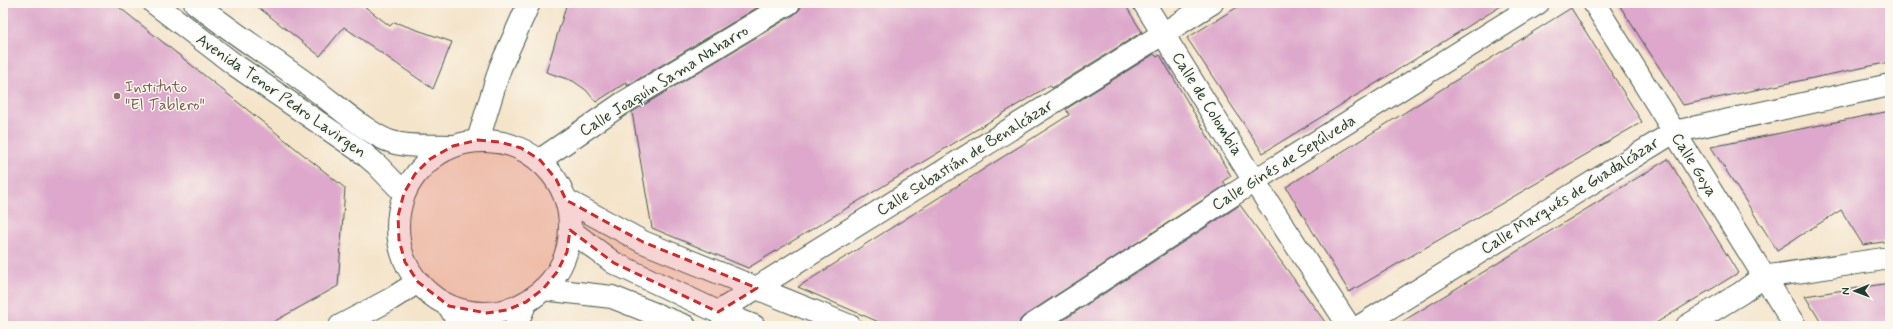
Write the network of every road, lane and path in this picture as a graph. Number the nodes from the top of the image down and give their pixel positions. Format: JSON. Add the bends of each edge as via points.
{"nodes":[{"id":1,"x":154,"y":3,"type":"edge"},
{"id":2,"x":195,"y":3,"type":"edge"},
{"id":3,"x":529,"y":3,"type":"edge"},
{"id":4,"x":789,"y":3,"type":"edge"},
{"id":5,"x":1144,"y":3,"type":"edge"},
{"id":6,"x":1212,"y":3,"type":"edge"},
{"id":7,"x":1538,"y":3,"type":"edge"},
{"id":8,"x":1594,"y":3,"type":"edge"},
{"id":9,"x":1164,"y":33,"type":"junction"},
{"id":10,"x":1890,"y":85,"type":"edge"},
{"id":11,"x":1674,"y":132,"type":"junction"},
{"id":12,"x":478,"y":140,"type":"junction"},
{"id":13,"x":453,"y":146,"type":"junction"},
{"id":14,"x":540,"y":160,"type":"junction"},
{"id":15,"x":1254,"y":181,"type":"junction"},
{"id":16,"x":404,"y":193,"type":"junction"},
{"id":17,"x":566,"y":200,"type":"junction"},
{"id":18,"x":570,"y":230,"type":"junction"},
{"id":19,"x":1890,"y":258,"type":"edge"},
{"id":20,"x":1763,"y":277,"type":"junction"},
{"id":21,"x":418,"y":282,"type":"junction"},
{"id":22,"x":756,"y":288,"type":"junction"},
{"id":23,"x":535,"y":296,"type":"junction"},
{"id":24,"x":449,"y":306,"type":"junction"},
{"id":25,"x":718,"y":312,"type":"junction"},
{"id":26,"x":340,"y":326,"type":"edge"},
{"id":27,"x":460,"y":326,"type":"edge"},
{"id":28,"x":516,"y":326,"type":"edge"},
{"id":29,"x":685,"y":326,"type":"edge"},
{"id":30,"x":754,"y":326,"type":"edge"},
{"id":31,"x":850,"y":326,"type":"edge"},
{"id":32,"x":1032,"y":326,"type":"edge"},
{"id":33,"x":1350,"y":326,"type":"edge"},
{"id":34,"x":1360,"y":326,"type":"edge"},
{"id":35,"x":1687,"y":326,"type":"edge"},
{"id":36,"x":1795,"y":326,"type":"edge"}],
"edges":[{"from":1,"to":16,"type":"street","name":"Avenida Tenor Pedro Lavirgen","via":[[235,65],[373,161]]},
{"from":2,"to":13,"type":"street","name":"Avenida Tenor Pedro Lavirgen","via":[[375,134],[401,145]]},
{"from":3,"to":12,"type":"street","via":[[500,68]]},
{"from":4,"to":14,"type":"street","name":"Calle Joaquín Sama Naharro","via":[[623,103]]},
{"from":5,"to":9,"type":"street","name":"Calle de Colombia"},
{"from":6,"to":9,"type":"street","name":"Calle Sebastián de Benalcázar"},
{"from":7,"to":15,"type":"street","name":"Calle Ginés de Sepúlveda"},
{"from":8,"to":11,"type":"street","name":"Calle Goya"},
{"from":9,"to":15,"type":"street","name":"Calle de Colombia"},
{"from":9,"to":22,"type":"street","name":"Calle Sebastián de Benalcázar"},
{"from":10,"to":11,"type":"street","name":"Calle Marqués de Guadalcázar"},
{"from":11,"to":20,"type":"street","name":"Calle Goya"},
{"from":11,"to":34,"type":"street","name":"Calle Marqués de Guadalcázar"},
{"from":12,"to":13,"type":"street"},
{"from":12,"to":14,"type":"street","via":[[522,148]]},
{"from":13,"to":16,"type":"street","via":[[430,159],[415,174]]},
{"from":14,"to":17,"type":"street","via":[[556,179]]},
{"from":15,"to":32,"type":"street","name":"Calle Ginés de Sepúlveda"},
{"from":15,"to":33,"type":"street","name":"Calle de Colombia"},
{"from":16,"to":21,"type":"street","via":[[398,216],[399,240],[406,262]]},
{"from":17,"to":18,"type":"street"},
{"from":17,"to":22,"type":"street","via":[[643,242]]},
{"from":18,"to":23,"type":"street","via":[[567,252],[557,272]]},
{"from":18,"to":25,"type":"street","via":[[614,263]]},
{"from":19,"to":20,"type":"street"},
{"from":20,"to":35,"type":"street","via":[[1741,294]]},
{"from":20,"to":36,"type":"street","name":"Calle Goya"},
{"from":21,"to":24,"type":"street","via":[[432,296]]},
{"from":21,"to":26,"type":"street"},
{"from":22,"to":25,"type":"street","name":"Calle Sebastián de Benalcázar"},
{"from":22,"to":31,"type":"street"},
{"from":23,"to":24,"type":"street","via":[[507,310],[487,313]]},
{"from":23,"to":28,"type":"street"},
{"from":23,"to":29,"type":"street","via":[[612,297]]},
{"from":24,"to":27,"type":"street"},
{"from":25,"to":30,"type":"street"}]}
